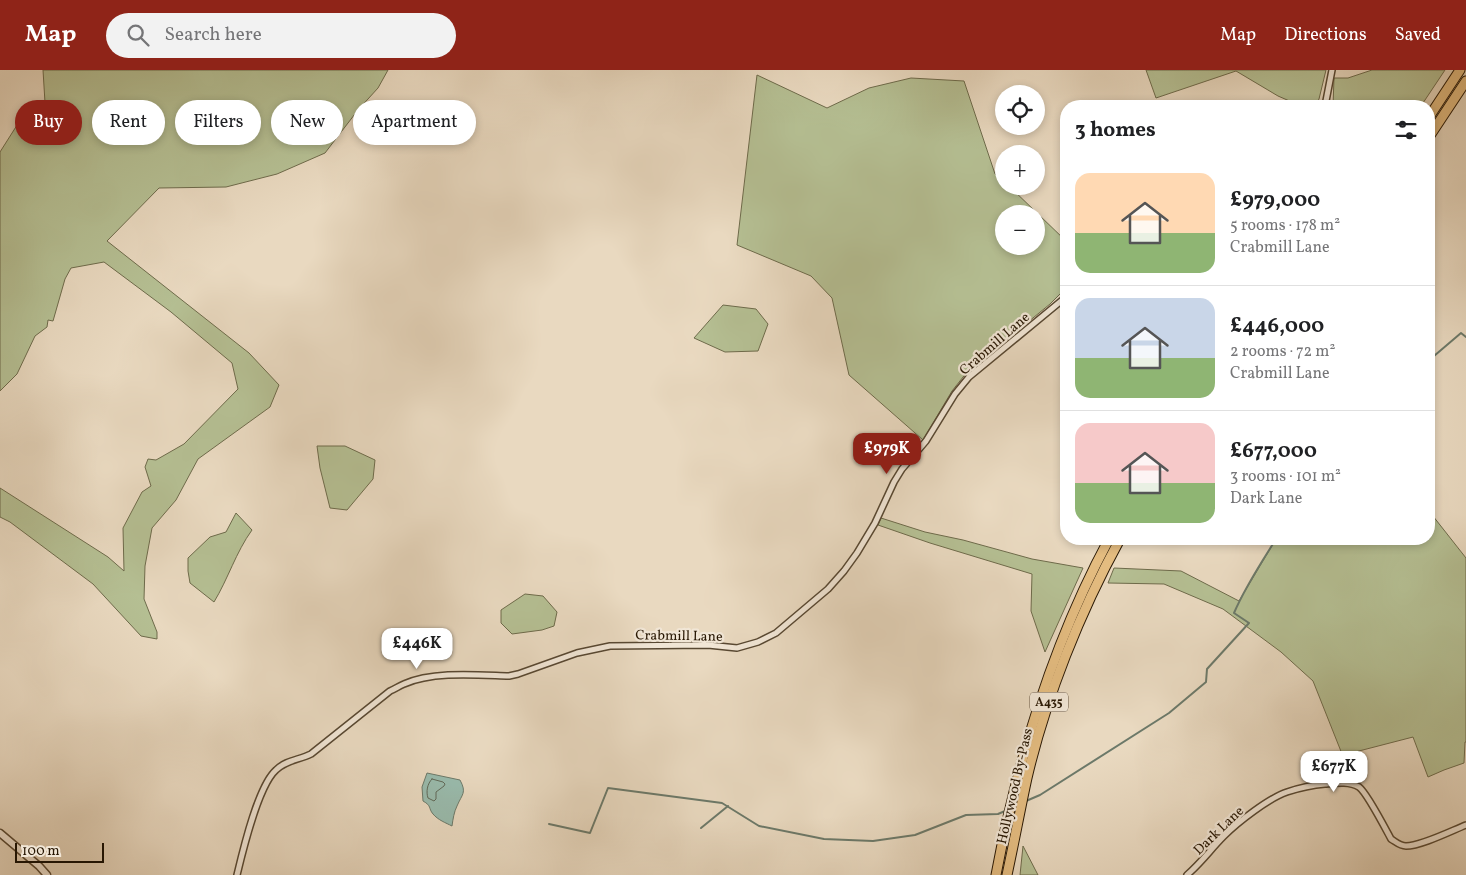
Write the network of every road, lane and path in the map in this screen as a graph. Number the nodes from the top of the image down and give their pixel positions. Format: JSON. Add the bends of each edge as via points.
{"nodes":[{"id":1,"x":1332,"y":70,"type":"edge"},
{"id":2,"x":1460,"y":70,"type":"edge"},
{"id":3,"x":1466,"y":81,"type":"edge"},
{"id":4,"x":1326,"y":100,"type":"edge"},
{"id":5,"x":1435,"y":109,"type":"edge"},
{"id":6,"x":1435,"y":128,"type":"edge"},
{"id":7,"x":1060,"y":302,"type":"edge"},
{"id":8,"x":1106,"y":545,"type":"edge"},
{"id":9,"x":1117,"y":545,"type":"edge"},
{"id":10,"x":1466,"y":825,"type":"edge"},
{"id":11,"x":0,"y":834,"type":"edge"},
{"id":12,"x":47,"y":875,"type":"edge"},
{"id":13,"x":238,"y":875,"type":"edge"},
{"id":14,"x":996,"y":875,"type":"edge"},
{"id":15,"x":1007,"y":875,"type":"edge"},
{"id":16,"x":1187,"y":875,"type":"edge"}],
"edges":[{"from":1,"to":4,"type":"street"},
{"from":2,"to":5,"type":"highway"},
{"from":3,"to":6,"type":"highway"},
{"from":7,"to":13,"type":"street","name":"Crabmill Lane","via":[[969,377],[902,469],[857,553],[828,589],[776,633],[737,648],[708,645],[610,646],[577,653],[509,676],[439,676],[404,683],[311,754],[286,762],[275,770],[260,798]]},
{"from":8,"to":14,"type":"highway","name":"Hollywood By-Pass","number":"A435","via":[[1089,576],[1042,694],[1017,776]]},
{"from":9,"to":15,"type":"highway","name":"Hollywood By-Pass","number":"A435","via":[[1065,656],[1051,696],[1027,778]]},
{"from":10,"to":16,"type":"street","name":"Dark Lane","via":[[1405,846],[1391,839],[1360,788],[1337,782],[1313,785],[1285,793],[1254,811],[1224,836]]},
{"from":11,"to":12,"type":"street"}]}
